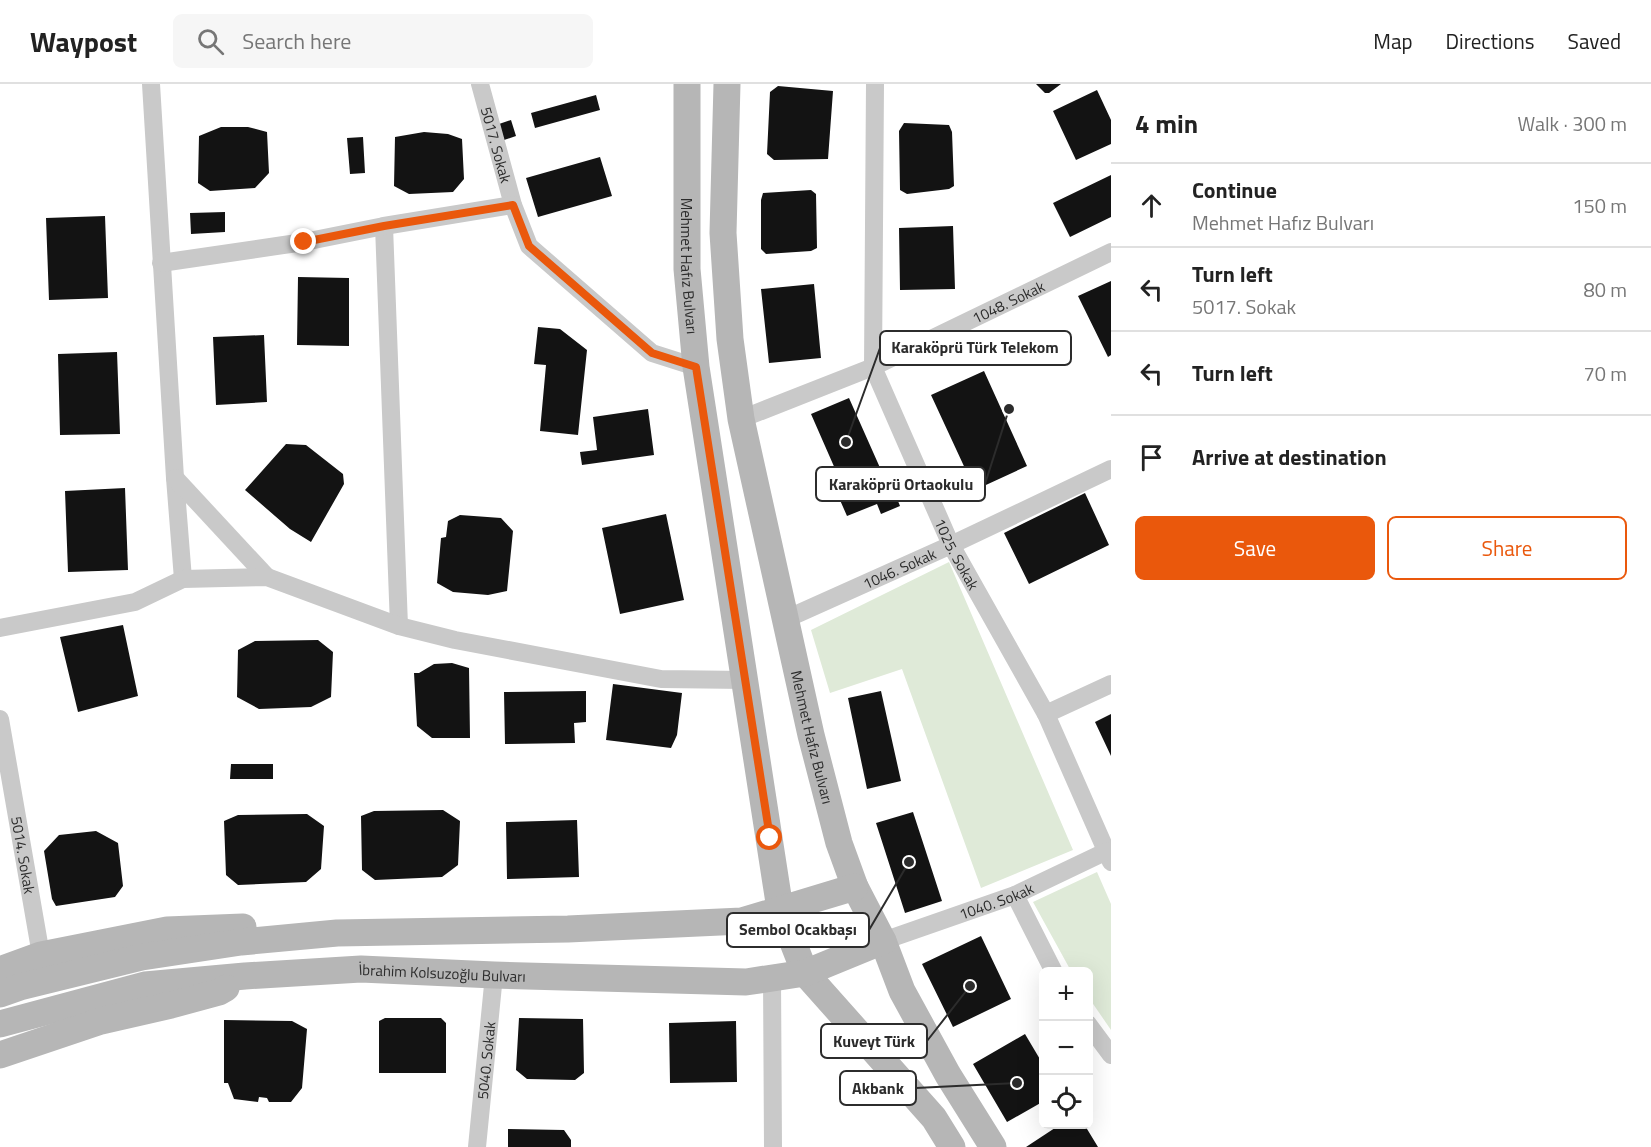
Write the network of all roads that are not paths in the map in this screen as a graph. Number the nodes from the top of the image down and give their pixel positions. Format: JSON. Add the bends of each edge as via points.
{"nodes":[{"id":1,"x":151,"y":84,"type":"edge"},
{"id":2,"x":480,"y":84,"type":"edge"},
{"id":3,"x":687,"y":84,"type":"edge"},
{"id":4,"x":727,"y":84,"type":"edge"},
{"id":5,"x":875,"y":84,"type":"edge"},
{"id":6,"x":513,"y":205,"type":"junction"},
{"id":7,"x":384,"y":226,"type":"junction"},
{"id":8,"x":1111,"y":252,"type":"edge"},
{"id":9,"x":161,"y":263,"type":"junction"},
{"id":10,"x":696,"y":367,"type":"junction"},
{"id":11,"x":873,"y":367,"type":"junction"},
{"id":12,"x":741,"y":419,"type":"junction"},
{"id":13,"x":1111,"y":469,"type":"edge"},
{"id":14,"x":175,"y":478,"type":"junction"},
{"id":15,"x":951,"y":545,"type":"junction"},
{"id":16,"x":267,"y":577,"type":"junction"},
{"id":17,"x":183,"y":579,"type":"junction"},
{"id":18,"x":786,"y":619,"type":"junction"},
{"id":19,"x":399,"y":626,"type":"junction"},
{"id":20,"x":0,"y":628,"type":"edge"},
{"id":21,"x":746,"y":680,"type":"junction"},
{"id":22,"x":1111,"y":684,"type":"edge"},
{"id":23,"x":1046,"y":714,"type":"junction"},
{"id":24,"x":0,"y":719,"type":"edge"},
{"id":25,"x":1109,"y":856,"type":"edge"},
{"id":26,"x":855,"y":887,"type":"junction"},
{"id":27,"x":1015,"y":896,"type":"junction"},
{"id":28,"x":780,"y":909,"type":"junction"},
{"id":29,"x":337,"y":933,"type":"junction"},
{"id":30,"x":883,"y":941,"type":"junction"},
{"id":31,"x":41,"y":955,"type":"junction"},
{"id":32,"x":1051,"y":967,"type":"edge"},
{"id":33,"x":0,"y":970,"type":"edge"},
{"id":34,"x":805,"y":973,"type":"junction"},
{"id":35,"x":494,"y":975,"type":"junction"},
{"id":36,"x":245,"y":976,"type":"junction"},
{"id":37,"x":772,"y":978,"type":"junction"},
{"id":38,"x":0,"y":994,"type":"edge"},
{"id":39,"x":0,"y":1024,"type":"edge"},
{"id":40,"x":1093,"y":1030,"type":"edge"},
{"id":41,"x":0,"y":1055,"type":"edge"},
{"id":42,"x":1111,"y":1055,"type":"edge"},
{"id":43,"x":477,"y":1147,"type":"edge"},
{"id":44,"x":773,"y":1147,"type":"edge"},
{"id":45,"x":951,"y":1147,"type":"edge"},
{"id":46,"x":993,"y":1147,"type":"edge"}],
"edges":[{"from":1,"to":9,"type":"street"},
{"from":2,"to":6,"type":"street","name":"5017. Sokak"},
{"from":3,"to":10,"type":"main road","name":"Mehmet Hafız Bulvarı","via":[[687,269]]},
{"from":4,"to":12,"type":"main road","name":"Mehmet Hafız Bulvarı","via":[[723,233],[730,339]]},
{"from":5,"to":11,"type":"street","name":"1025. Sokak"},
{"from":6,"to":7,"type":"street"},
{"from":6,"to":10,"type":"street","name":"5017. Sokak","via":[[529,246],[652,353]]},
{"from":7,"to":9,"type":"street"},
{"from":7,"to":19,"type":"street"},
{"from":8,"to":11,"type":"street","name":"1048. Sokak"},
{"from":9,"to":14,"type":"street"},
{"from":10,"to":21,"type":"main road","name":"Mehmet Hafız Bulvarı"},
{"from":11,"to":12,"type":"street","name":"1048. Sokak"},
{"from":11,"to":15,"type":"street","name":"1025. Sokak"},
{"from":12,"to":18,"type":"main road","name":"Mehmet Hafız Bulvarı"},
{"from":13,"to":15,"type":"street","name":"1046. Sokak"},
{"from":14,"to":16,"type":"street"},
{"from":14,"to":17,"type":"street"},
{"from":15,"to":18,"type":"street","name":"1046. Sokak"},
{"from":15,"to":23,"type":"street","name":"1025. Sokak"},
{"from":16,"to":17,"type":"street"},
{"from":16,"to":19,"type":"street"},
{"from":17,"to":20,"type":"street","via":[[135,602]]},
{"from":18,"to":26,"type":"main road","name":"Mehmet Hafız Bulvarı","via":[[816,757]]},
{"from":19,"to":21,"type":"street","via":[[661,679]]},
{"from":21,"to":28,"type":"main road","name":"Mehmet Hafız Bulvarı"},
{"from":22,"to":23,"type":"street"},
{"from":23,"to":25,"type":"street","name":"1025. Sokak"},
{"from":24,"to":31,"type":"street","name":"5014. Sokak"},
{"from":25,"to":27,"type":"street","name":"1040. Sokak"},
{"from":26,"to":28,"type":"main road"},
{"from":26,"to":30,"type":"main road","name":"Mehmet Hafız Bulvarı"},
{"from":27,"to":30,"type":"street","name":"1040. Sokak"},
{"from":27,"to":32,"type":"street"},
{"from":28,"to":29,"type":"main road","via":[[742,921]]},
{"from":28,"to":34,"type":"main road","name":"Mehmet Hafız Bulvarı"},
{"from":29,"to":31,"type":"main road","via":[[247,927],[167,930]]},
{"from":29,"to":38,"type":"main road","via":[[142,957]]},
{"from":30,"to":34,"type":"main road","name":"İbrahim Kolsuzoğlu Bulvarı"},
{"from":30,"to":46,"type":"main road","name":"Mehmet Hafız Bulvarı","via":[[902,991]]},
{"from":31,"to":33,"type":"main road"},
{"from":34,"to":37,"type":"main road","name":"İbrahim Kolsuzoğlu Bulvarı"},
{"from":34,"to":45,"type":"main road","via":[[934,1118]]},
{"from":35,"to":36,"type":"main road","name":"İbrahim Kolsuzoğlu Bulvarı","via":[[361,969]]},
{"from":35,"to":37,"type":"main road","name":"İbrahim Kolsuzoğlu Bulvarı","via":[[746,982]]},
{"from":35,"to":43,"type":"street","name":"5040. Sokak"},
{"from":36,"to":39,"type":"main road","name":"İbrahim Kolsuzoğlu Bulvarı","via":[[145,985]]},
{"from":36,"to":41,"type":"main road","via":[[219,992],[101,1021]]},
{"from":37,"to":44,"type":"street"},
{"from":40,"to":42,"type":"street"}]}
